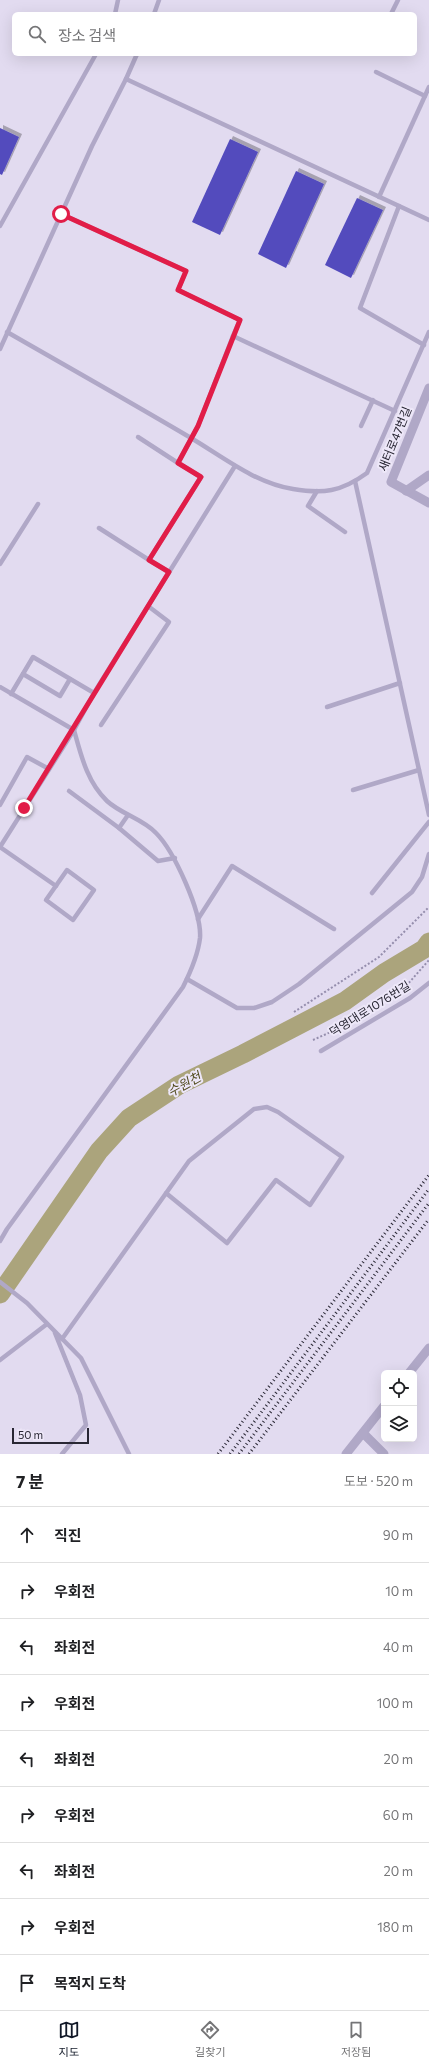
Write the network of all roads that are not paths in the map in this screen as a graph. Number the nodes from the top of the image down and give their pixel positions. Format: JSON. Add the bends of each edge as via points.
{"nodes":[{"id":1,"x":118,"y":0,"type":"edge"},
{"id":2,"x":159,"y":0,"type":"edge"},
{"id":3,"x":398,"y":0,"type":"edge"},
{"id":4,"x":115,"y":12,"type":"edge"},
{"id":5,"x":155,"y":12,"type":"edge"},
{"id":6,"x":392,"y":12,"type":"edge"},
{"id":7,"x":95,"y":56,"type":"edge"},
{"id":8,"x":136,"y":56,"type":"edge"},
{"id":9,"x":376,"y":72,"type":"dead end"},
{"id":10,"x":126,"y":79,"type":"junction"},
{"id":11,"x":429,"y":87,"type":"edge"},
{"id":12,"x":425,"y":96,"type":"junction"},
{"id":13,"x":379,"y":197,"type":"junction"},
{"id":14,"x":400,"y":206,"type":"junction"},
{"id":15,"x":61,"y":214,"type":"junction"},
{"id":16,"x":429,"y":220,"type":"edge"},
{"id":17,"x":0,"y":226,"type":"edge"},
{"id":18,"x":7,"y":332,"type":"junction"},
{"id":19,"x":429,"y":332,"type":"edge"},
{"id":20,"x":233,"y":336,"type":"junction"},
{"id":21,"x":424,"y":345,"type":"junction"},
{"id":22,"x":0,"y":348,"type":"edge"},
{"id":23,"x":429,"y":388,"type":"edge"},
{"id":24,"x":373,"y":400,"type":"junction"},
{"id":25,"x":395,"y":411,"type":"junction"},
{"id":26,"x":361,"y":426,"type":"dead end"},
{"id":27,"x":138,"y":437,"type":"dead end"},
{"id":28,"x":192,"y":439,"type":"junction"},
{"id":29,"x":178,"y":463,"type":"junction"},
{"id":30,"x":235,"y":466,"type":"junction"},
{"id":31,"x":429,"y":475,"type":"edge"},
{"id":32,"x":356,"y":482,"type":"junction"},
{"id":33,"x":317,"y":491,"type":"junction"},
{"id":34,"x":406,"y":491,"type":"junction"},
{"id":35,"x":38,"y":504,"type":"dead end"},
{"id":36,"x":429,"y":504,"type":"edge"},
{"id":37,"x":99,"y":528,"type":"dead end"},
{"id":38,"x":345,"y":532,"type":"dead end"},
{"id":39,"x":149,"y":560,"type":"junction"},
{"id":40,"x":0,"y":564,"type":"edge"},
{"id":41,"x":169,"y":572,"type":"junction"},
{"id":42,"x":148,"y":606,"type":"junction"},
{"id":43,"x":23,"y":674,"type":"junction"},
{"id":44,"x":70,"y":679,"type":"junction"},
{"id":45,"x":400,"y":683,"type":"junction"},
{"id":46,"x":0,"y":687,"type":"edge"},
{"id":47,"x":94,"y":693,"type":"junction"},
{"id":48,"x":11,"y":694,"type":"junction"},
{"id":49,"x":327,"y":706,"type":"dead end"},
{"id":50,"x":101,"y":725,"type":"dead end"},
{"id":51,"x":74,"y":730,"type":"junction"},
{"id":52,"x":49,"y":769,"type":"junction"},
{"id":53,"x":419,"y":770,"type":"junction"},
{"id":54,"x":353,"y":790,"type":"dead end"},
{"id":55,"x":69,"y":791,"type":"dead end"},
{"id":56,"x":0,"y":805,"type":"edge"},
{"id":57,"x":128,"y":815,"type":"junction"},
{"id":58,"x":429,"y":815,"type":"edge"},
{"id":59,"x":429,"y":822,"type":"edge"},
{"id":60,"x":119,"y":828,"type":"junction"},
{"id":61,"x":429,"y":854,"type":"edge"},
{"id":62,"x":175,"y":858,"type":"junction"},
{"id":63,"x":56,"y":886,"type":"junction"},
{"id":64,"x":372,"y":893,"type":"dead end"},
{"id":65,"x":198,"y":919,"type":"junction"},
{"id":66,"x":334,"y":929,"type":"dead end"},
{"id":67,"x":187,"y":979,"type":"junction"},
{"id":68,"x":429,"y":983,"type":"edge"},
{"id":69,"x":321,"y":1051,"type":"dead end"},
{"id":70,"x":166,"y":1193,"type":"junction"},
{"id":71,"x":0,"y":1241,"type":"edge"},
{"id":72,"x":0,"y":1282,"type":"edge"},
{"id":73,"x":47,"y":1324,"type":"junction"},
{"id":74,"x":53,"y":1330,"type":"junction"},
{"id":75,"x":62,"y":1339,"type":"junction"},
{"id":76,"x":428,"y":1349,"type":"edge"},
{"id":77,"x":0,"y":1360,"type":"edge"},
{"id":78,"x":411,"y":1370,"type":"edge"},
{"id":79,"x":381,"y":1410,"type":"edge"},
{"id":80,"x":363,"y":1433,"type":"junction"},
{"id":81,"x":62,"y":1454,"type":"edge"},
{"id":82,"x":128,"y":1454,"type":"edge"},
{"id":83,"x":346,"y":1454,"type":"edge"},
{"id":84,"x":384,"y":1454,"type":"edge"}],
"edges":[{"from":1,"to":4,"type":"lane"},
{"from":2,"to":5,"type":"lane"},
{"from":3,"to":6,"type":"lane"},
{"from":7,"to":17,"type":"lane"},
{"from":8,"to":10,"type":"lane"},
{"from":9,"to":12,"type":"lane"},
{"from":10,"to":13,"type":"lane"},
{"from":10,"to":15,"type":"lane"},
{"from":11,"to":12,"type":"lane"},
{"from":12,"to":13,"type":"lane"},
{"from":13,"to":14,"type":"lane"},
{"from":14,"to":16,"type":"lane"},
{"from":14,"to":21,"type":"lane","via":[[360,308]]},
{"from":15,"to":18,"type":"lane"},
{"from":15,"to":20,"type":"lane","via":[[186,271],[178,290],[240,320]]},
{"from":18,"to":22,"type":"lane"},
{"from":18,"to":28,"type":"lane"},
{"from":19,"to":21,"type":"lane"},
{"from":20,"to":24,"type":"lane"},
{"from":20,"to":28,"type":"lane"},
{"from":21,"to":25,"type":"lane"},
{"from":23,"to":34,"type":"street","name":"새터로47번길","via":[[391,482]]},
{"from":24,"to":25,"type":"lane"},
{"from":24,"to":26,"type":"lane"},
{"from":25,"to":32,"type":"lane","via":[[367,473]]},
{"from":27,"to":29,"type":"lane"},
{"from":28,"to":29,"type":"lane"},
{"from":28,"to":30,"type":"lane"},
{"from":29,"to":39,"type":"lane","via":[[201,477]]},
{"from":30,"to":33,"type":"lane","via":[[250,475],[292,489]]},
{"from":30,"to":41,"type":"lane"},
{"from":31,"to":34,"type":"street"},
{"from":32,"to":33,"type":"lane","via":[[328,492]]},
{"from":32,"to":45,"type":"lane"},
{"from":33,"to":38,"type":"lane","via":[[308,506]]},
{"from":34,"to":36,"type":"street","name":"새터로47번길"},
{"from":35,"to":40,"type":"lane"},
{"from":37,"to":39,"type":"lane"},
{"from":39,"to":41,"type":"lane"},
{"from":41,"to":42,"type":"lane"},
{"from":42,"to":47,"type":"lane"},
{"from":42,"to":50,"type":"lane","via":[[169,622]]},
{"from":43,"to":44,"type":"lane","via":[[33,657]]},
{"from":43,"to":44,"type":"lane","via":[[60,696]]},
{"from":43,"to":48,"type":"lane"},
{"from":44,"to":47,"type":"lane"},
{"from":45,"to":49,"type":"lane"},
{"from":45,"to":53,"type":"lane"},
{"from":46,"to":48,"type":"lane"},
{"from":47,"to":51,"type":"lane"},
{"from":48,"to":51,"type":"lane"},
{"from":51,"to":52,"type":"lane"},
{"from":51,"to":57,"type":"lane","via":[[85,769],[107,800]]},
{"from":52,"to":56,"type":"lane","via":[[27,757]]},
{"from":52,"to":63,"type":"lane","via":[[0,847]]},
{"from":53,"to":54,"type":"lane"},
{"from":53,"to":58,"type":"lane"},
{"from":55,"to":60,"type":"lane"},
{"from":57,"to":60,"type":"lane"},
{"from":57,"to":62,"type":"lane","via":[[155,832]]},
{"from":59,"to":64,"type":"lane"},
{"from":60,"to":62,"type":"lane","via":[[158,861]]},
{"from":61,"to":67,"type":"lane","via":[[422,877],[412,892],[299,984],[272,1002],[254,1008],[237,1008]]},
{"from":62,"to":65,"type":"lane"},
{"from":63,"to":63,"type":"lane","via":[[46,900],[73,920],[94,890],[67,870]]},
{"from":65,"to":66,"type":"lane","via":[[232,866]]},
{"from":65,"to":67,"type":"lane","via":[[200,938],[194,964]]},
{"from":67,"to":71,"type":"lane"},
{"from":68,"to":69,"type":"lane","name":"덕영대로1076번길","via":[[410,998]]},
{"from":70,"to":70,"type":"lane","via":[[227,1243],[276,1180],[310,1205],[342,1157],[278,1112],[267,1107],[254,1109],[189,1161]]},
{"from":70,"to":75,"type":"lane"},
{"from":72,"to":73,"type":"lane","via":[[27,1303]]},
{"from":73,"to":74,"type":"lane"},
{"from":73,"to":77,"type":"lane"},
{"from":74,"to":75,"type":"lane"},
{"from":74,"to":81,"type":"lane","via":[[80,1395],[86,1425]]},
{"from":75,"to":82,"type":"lane","via":[[81,1358]]},
{"from":76,"to":78,"type":"street"},
{"from":79,"to":80,"type":"street"},
{"from":80,"to":83,"type":"street"},
{"from":80,"to":84,"type":"street"}]}
